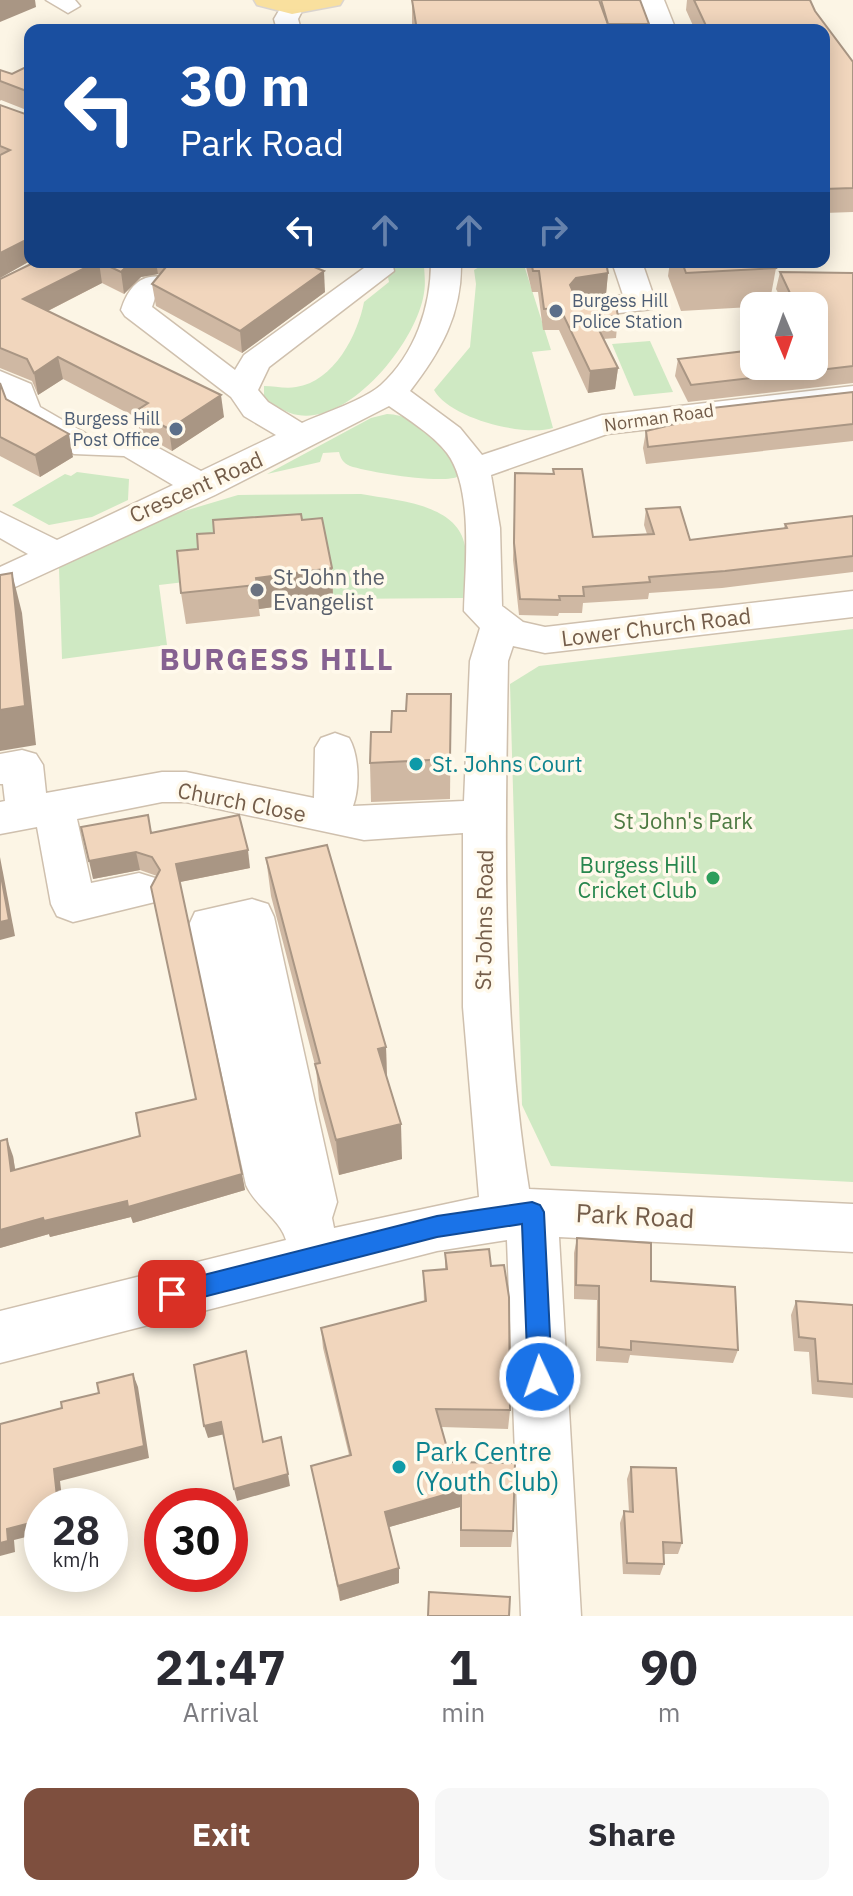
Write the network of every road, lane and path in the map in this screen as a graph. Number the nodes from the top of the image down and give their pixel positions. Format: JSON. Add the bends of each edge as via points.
{"nodes":[{"id":1,"x":266,"y":0,"type":"edge"},
{"id":2,"x":331,"y":0,"type":"edge"},
{"id":3,"x":652,"y":0,"type":"edge"},
{"id":4,"x":290,"y":18,"type":"edge"},
{"id":5,"x":662,"y":24,"type":"edge"},
{"id":6,"x":378,"y":268,"type":"edge"},
{"id":7,"x":446,"y":268,"type":"edge"},
{"id":8,"x":629,"y":268,"type":"edge"},
{"id":9,"x":155,"y":284,"type":"edge"},
{"id":10,"x":586,"y":308,"type":"edge"},
{"id":11,"x":112,"y":326,"type":"dead end"},
{"id":12,"x":0,"y":381,"type":"edge"},
{"id":13,"x":242,"y":390,"type":"junction"},
{"id":14,"x":391,"y":393,"type":"junction"},
{"id":15,"x":853,"y":396,"type":"edge"},
{"id":16,"x":302,"y":437,"type":"junction"},
{"id":17,"x":472,"y":470,"type":"junction"},
{"id":18,"x":203,"y":487,"type":"junction"},
{"id":19,"x":0,"y":523,"type":"edge"},
{"id":20,"x":55,"y":554,"type":"junction"},
{"id":21,"x":0,"y":582,"type":"edge"},
{"id":22,"x":853,"y":604,"type":"edge"},
{"id":23,"x":500,"y":625,"type":"junction"},
{"id":24,"x":335,"y":748,"type":"dead end"},
{"id":25,"x":0,"y":769,"type":"edge"},
{"id":26,"x":27,"y":813,"type":"edge"},
{"id":27,"x":485,"y":815,"type":"junction"},
{"id":28,"x":327,"y":819,"type":"junction"},
{"id":29,"x":139,"y":890,"type":"dead end"},
{"id":30,"x":520,"y":1213,"type":"junction"},
{"id":31,"x":853,"y":1228,"type":"edge"},
{"id":32,"x":311,"y":1238,"type":"junction"},
{"id":33,"x":0,"y":1337,"type":"edge"},
{"id":34,"x":551,"y":1616,"type":"edge"}],
"edges":[{"from":1,"to":4,"type":"main road"},
{"from":2,"to":4,"type":"main road"},
{"from":3,"to":5,"type":"street"},
{"from":6,"to":13,"type":"street","via":[[255,362]]},
{"from":7,"to":14,"type":"street","via":[[448,292],[438,322],[422,355]]},
{"from":8,"to":10,"type":"street","via":[[641,303]]},
{"from":9,"to":13,"type":"street","via":[[141,294],[136,310]]},
{"from":11,"to":13,"type":"street"},
{"from":12,"to":18,"type":"street","via":[[20,391],[25,412],[86,447],[130,446]]},
{"from":13,"to":16,"type":"street","via":[[256,409]]},
{"from":14,"to":16,"type":"street","name":"Crescent Road"},
{"from":14,"to":17,"type":"street","via":[[443,429],[467,456]]},
{"from":15,"to":17,"type":"street","name":"Norman Road","via":[[602,425]]},
{"from":16,"to":18,"type":"street","name":"Crescent Road"},
{"from":17,"to":23,"type":"street","via":[[478,486],[483,611]]},
{"from":18,"to":20,"type":"street","name":"Crescent Road"},
{"from":19,"to":20,"type":"street"},
{"from":20,"to":21,"type":"street","name":"Crescent Road"},
{"from":22,"to":23,"type":"street","name":"Lower Church Road","via":[[545,640],[511,633]]},
{"from":23,"to":27,"type":"street","name":"St Johns Road","via":[[489,661]]},
{"from":24,"to":28,"type":"street","via":[[336,796]]},
{"from":25,"to":26,"type":"street","via":[[22,765]]},
{"from":26,"to":28,"type":"street","name":"Church Close","via":[[186,787]]},
{"from":26,"to":29,"type":"street","via":[[73,904]]},
{"from":27,"to":28,"type":"street","name":"Church Close","via":[[364,824]]},
{"from":27,"to":30,"type":"street","name":"St Johns Road","via":[[483,1001],[494,1140]]},
{"from":30,"to":31,"type":"street","name":"Park Road"},
{"from":30,"to":32,"type":"street","name":"Park Road","via":[[437,1227]]},
{"from":30,"to":34,"type":"street","name":"St Johns Road"},
{"from":32,"to":32,"type":"street","via":[[311,1202],[252,917],[211,925],[271,1185]]},
{"from":32,"to":33,"type":"street","name":"Park Road"}]}
